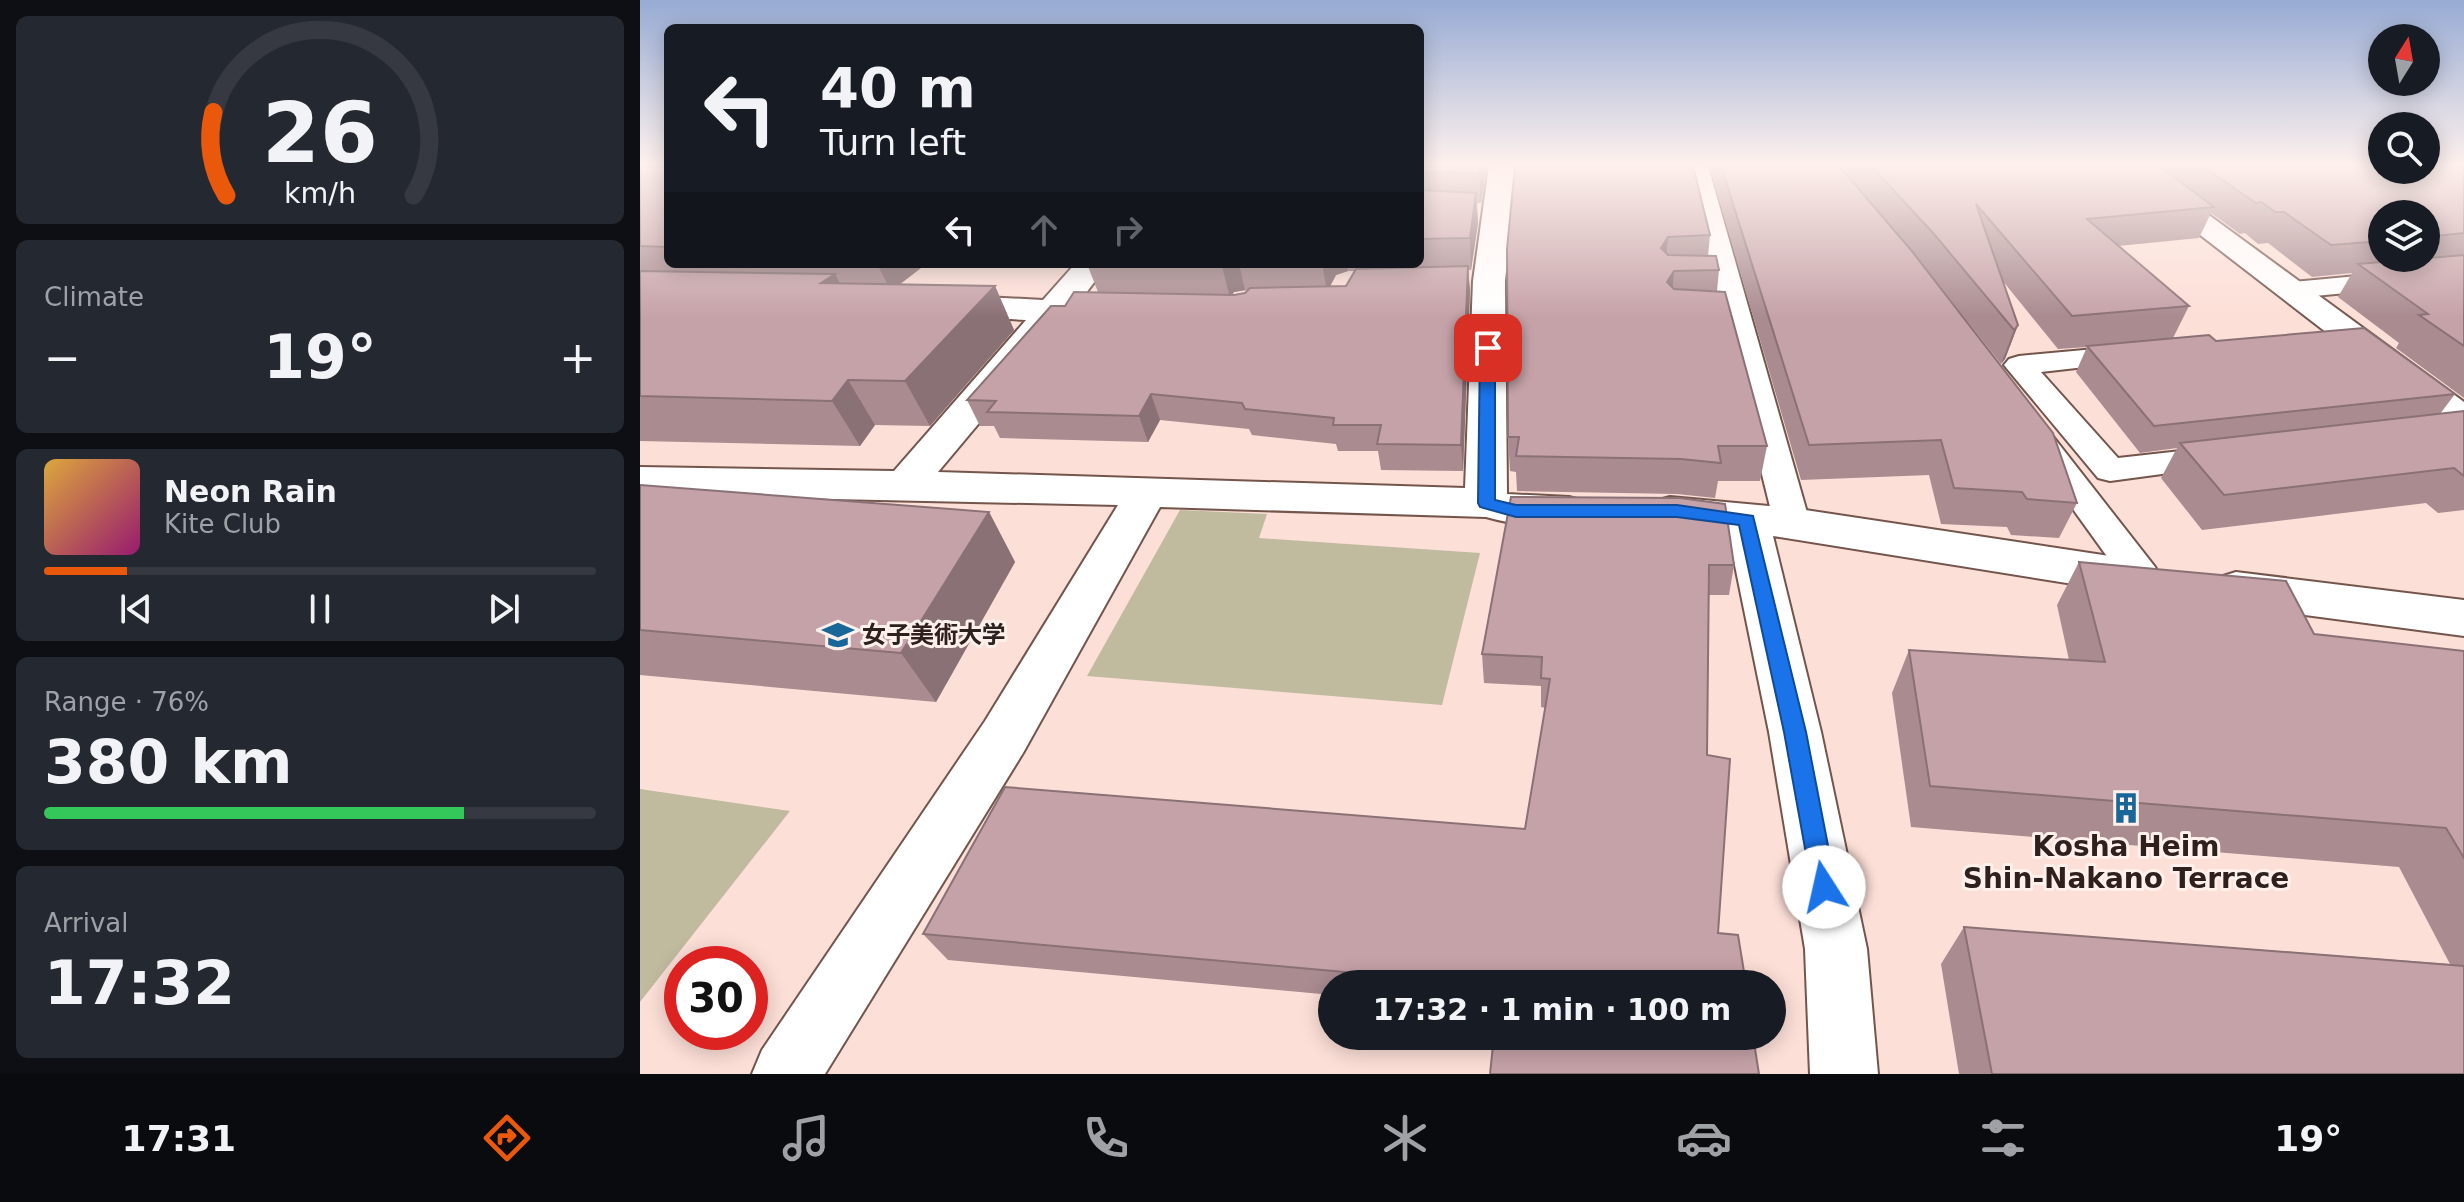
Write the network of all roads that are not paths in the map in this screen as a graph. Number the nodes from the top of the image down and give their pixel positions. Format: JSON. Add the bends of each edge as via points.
{"nodes":[{"id":1,"x":1488,"y":216,"type":"edge"},
{"id":2,"x":1704,"y":216,"type":"edge"},
{"id":3,"x":2192,"y":216,"type":"edge"},
{"id":4,"x":1090,"y":268,"type":"edge"},
{"id":5,"x":2464,"y":274,"type":"edge"},
{"id":6,"x":2293,"y":290,"type":"junction"},
{"id":7,"x":908,"y":304,"type":"edge"},
{"id":8,"x":1068,"y":307,"type":"junction"},
{"id":9,"x":2353,"y":335,"type":"junction"},
{"id":10,"x":2305,"y":340,"type":"edge"},
{"id":11,"x":2162,"y":352,"type":"edge"},
{"id":12,"x":2019,"y":413,"type":"edge"},
{"id":13,"x":2464,"y":420,"type":"edge"},
{"id":14,"x":2464,"y":430,"type":"edge"},
{"id":15,"x":2433,"y":434,"type":"edge"},
{"id":16,"x":2248,"y":454,"type":"edge"},
{"id":17,"x":640,"y":481,"type":"edge"},
{"id":18,"x":905,"y":485,"type":"junction"},
{"id":19,"x":1147,"y":492,"type":"junction"},
{"id":20,"x":1486,"y":503,"type":"junction"},
{"id":21,"x":1769,"y":522,"type":"junction"},
{"id":22,"x":2142,"y":577,"type":"junction"},
{"id":23,"x":2464,"y":618,"type":"edge"},
{"id":24,"x":786,"y":1074,"type":"edge"},
{"id":25,"x":1844,"y":1074,"type":"edge"}],
"edges":[{"from":1,"to":20,"type":"street","via":[[1473,281]]},
{"from":2,"to":21,"type":"lane","via":[[1712,277]]},
{"from":3,"to":6,"type":"street"},
{"from":4,"to":8,"type":"street"},
{"from":5,"to":6,"type":"lane"},
{"from":6,"to":9,"type":"street"},
{"from":7,"to":8,"type":"street"},
{"from":8,"to":18,"type":"street"},
{"from":9,"to":10,"type":"lane"},
{"from":9,"to":13,"type":"street"},
{"from":11,"to":16,"type":"lane","via":[[2019,365],[2110,470]]},
{"from":12,"to":22,"type":"lane"},
{"from":14,"to":15,"type":"lane"},
{"from":17,"to":18,"type":"street"},
{"from":18,"to":19,"type":"street"},
{"from":19,"to":20,"type":"street"},
{"from":19,"to":24,"type":"street","via":[[1004,737]]},
{"from":20,"to":21,"type":"street","via":[[1516,511],[1677,511]]},
{"from":21,"to":22,"type":"street"},
{"from":21,"to":25,"type":"street","via":[[1795,732],[1836,949]]},
{"from":22,"to":23,"type":"street"}]}
